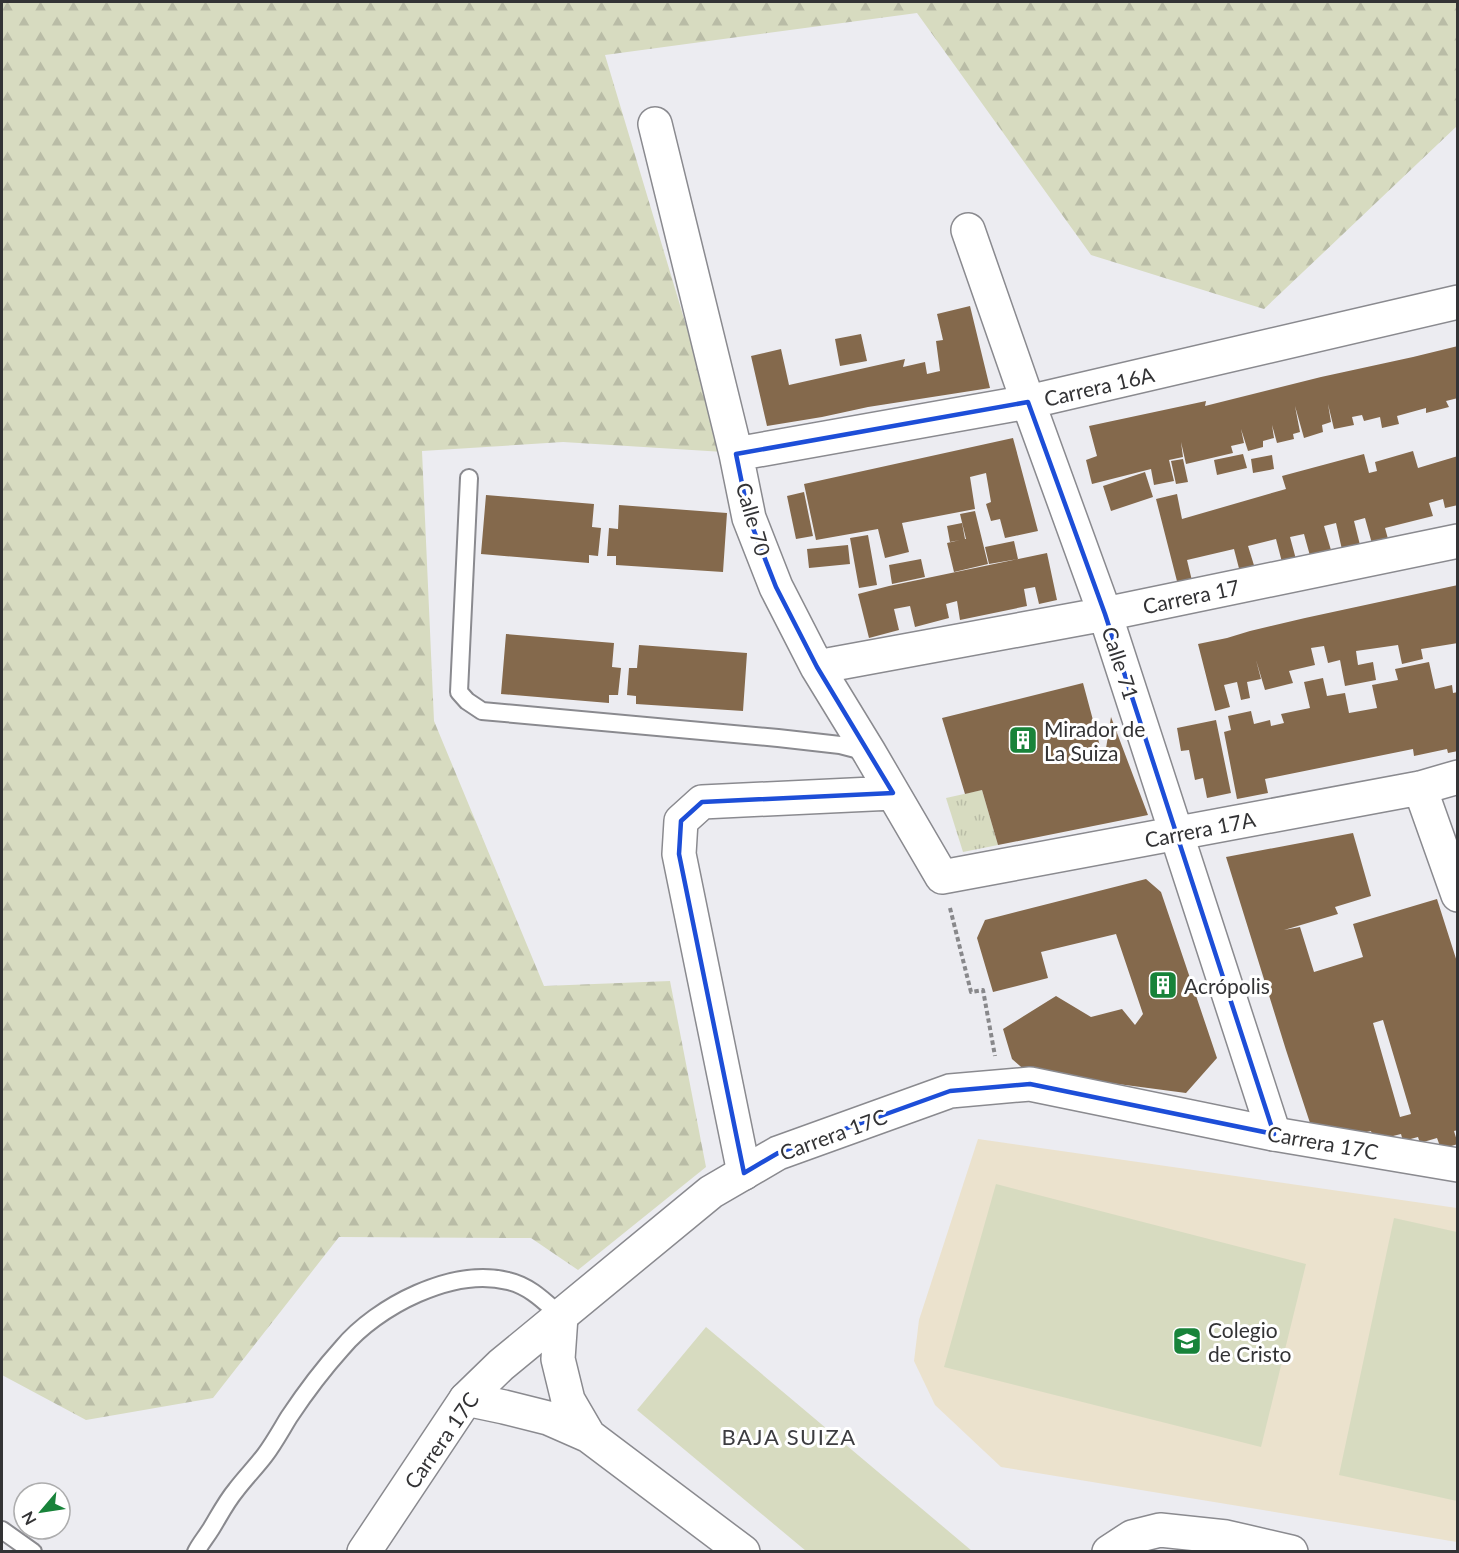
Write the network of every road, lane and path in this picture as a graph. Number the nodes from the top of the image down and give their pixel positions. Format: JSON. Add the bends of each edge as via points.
{"nodes":[{"id":1,"x":655,"y":124,"type":"dead end"},
{"id":2,"x":969,"y":230,"type":"dead end"},
{"id":3,"x":1458,"y":302,"type":"edge"},
{"id":4,"x":1028,"y":402,"type":"junction"},
{"id":5,"x":736,"y":454,"type":"junction"},
{"id":6,"x":469,"y":478,"type":"dead end"},
{"id":7,"x":1458,"y":541,"type":"edge"},
{"id":8,"x":1105,"y":614,"type":"junction"},
{"id":9,"x":817,"y":667,"type":"junction"},
{"id":10,"x":869,"y":752,"type":"junction"},
{"id":11,"x":1458,"y":777,"type":"edge"},
{"id":12,"x":1420,"y":788,"type":"junction"},
{"id":13,"x":893,"y":793,"type":"junction"},
{"id":14,"x":1177,"y":834,"type":"junction"},
{"id":15,"x":942,"y":877,"type":"junction"},
{"id":16,"x":1458,"y":895,"type":"edge"},
{"id":17,"x":1001,"y":1086,"type":"junction"},
{"id":18,"x":1274,"y":1134,"type":"junction"},
{"id":19,"x":1458,"y":1165,"type":"edge"},
{"id":20,"x":744,"y":1173,"type":"junction"},
{"id":21,"x":561,"y":1316,"type":"junction"},
{"id":22,"x":466,"y":1399,"type":"junction"},
{"id":23,"x":589,"y":1436,"type":"junction"},
{"id":24,"x":2,"y":1530,"type":"edge"},
{"id":25,"x":33,"y":1551,"type":"edge"},
{"id":26,"x":196,"y":1551,"type":"edge"},
{"id":27,"x":364,"y":1551,"type":"edge"},
{"id":28,"x":743,"y":1551,"type":"edge"},
{"id":29,"x":1109,"y":1551,"type":"edge"},
{"id":30,"x":1291,"y":1551,"type":"edge"}],
"edges":[{"from":1,"to":5,"type":"street","name":"Calle 70"},
{"from":2,"to":4,"type":"street","name":"Calle 71"},
{"from":3,"to":4,"type":"street","name":"Carrera 16A"},
{"from":4,"to":5,"type":"street","name":"Carrera 16A"},
{"from":4,"to":8,"type":"street","name":"Calle 71"},
{"from":5,"to":9,"type":"street","name":"Calle 70","via":[[749,518],[776,587]]},
{"from":6,"to":10,"type":"lane","via":[[459,692],[466,701],[482,711],[778,738]]},
{"from":7,"to":8,"type":"street","name":"Carrera 17"},
{"from":8,"to":9,"type":"street","name":"Carrera 17"},
{"from":8,"to":14,"type":"street","name":"Calle 71"},
{"from":9,"to":10,"type":"street","name":"Calle 70"},
{"from":10,"to":13,"type":"street","name":"Calle 70"},
{"from":11,"to":12,"type":"street","name":"Carrera 17A"},
{"from":12,"to":14,"type":"street","name":"Carrera 17A"},
{"from":12,"to":16,"type":"street"},
{"from":13,"to":15,"type":"street","name":"Calle 70"},
{"from":13,"to":20,"type":"street","via":[[702,802],[681,821],[679,854]]},
{"from":14,"to":15,"type":"street","name":"Carrera 17A"},
{"from":14,"to":18,"type":"street","name":"Calle 71"},
{"from":15,"to":17,"type":"path","via":[[971,992],[983,990]]},
{"from":17,"to":18,"type":"street","name":"Carrera 17C","via":[[1030,1084]]},
{"from":17,"to":20,"type":"street","name":"Carrera 17C","via":[[950,1091],[778,1153]]},
{"from":18,"to":19,"type":"street","name":"Carrera 17C"},
{"from":20,"to":21,"type":"street","name":"Carrera 17C","via":[[711,1192]]},
{"from":21,"to":22,"type":"street","name":"Carrera 17C"},
{"from":21,"to":23,"type":"street","via":[[558,1359],[568,1400]]},
{"from":21,"to":26,"type":"lane","via":[[526,1288],[483,1278],[438,1287],[394,1304],[343,1346]]},
{"from":22,"to":23,"type":"street","via":[[548,1418]]},
{"from":22,"to":27,"type":"street","name":"Carrera 17C"},
{"from":23,"to":28,"type":"street"},
{"from":24,"to":25,"type":"lane"},
{"from":29,"to":30,"type":"street","via":[[1132,1537],[1160,1530],[1227,1537]]}]}
